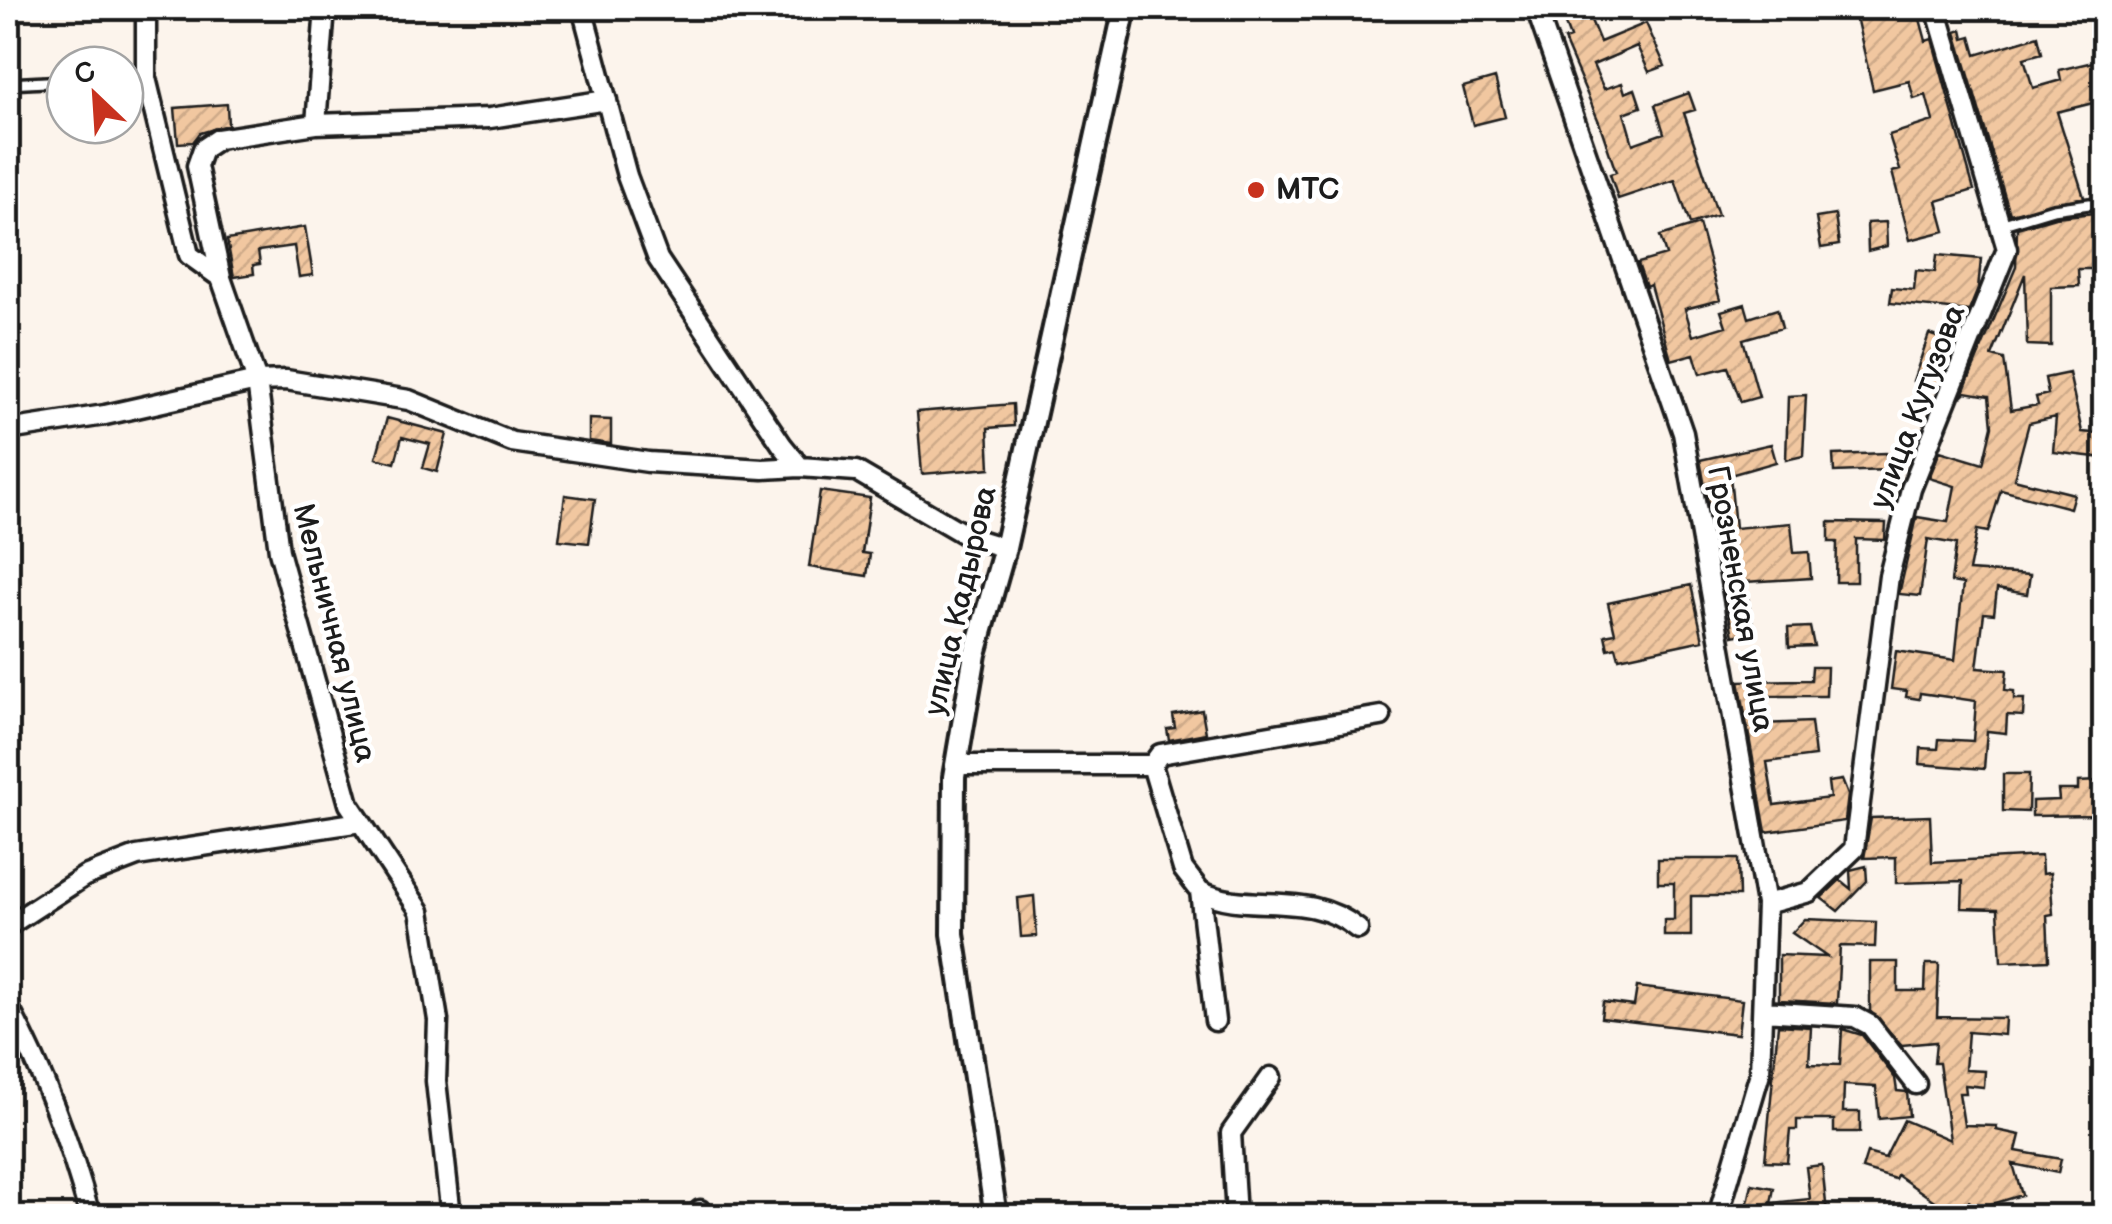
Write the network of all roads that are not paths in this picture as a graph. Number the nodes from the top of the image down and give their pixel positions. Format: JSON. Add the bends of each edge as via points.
{"nodes":[{"id":1,"x":146,"y":8,"type":"edge"},
{"id":2,"x":326,"y":8,"type":"edge"},
{"id":3,"x":582,"y":8,"type":"edge"},
{"id":4,"x":1125,"y":8,"type":"edge"},
{"id":5,"x":1536,"y":8,"type":"edge"},
{"id":6,"x":1936,"y":8,"type":"edge"},
{"id":7,"x":146,"y":78,"type":"joint"},
{"id":8,"x":45,"y":82,"type":"edge"},
{"id":9,"x":8,"y":84,"type":"edge"},
{"id":10,"x":607,"y":100,"type":"junction"},
{"id":11,"x":316,"y":124,"type":"junction"},
{"id":12,"x":2104,"y":202,"type":"edge"},
{"id":13,"x":2000,"y":224,"type":"junction"},
{"id":14,"x":221,"y":278,"type":"junction"},
{"id":15,"x":257,"y":381,"type":"junction"},
{"id":16,"x":8,"y":430,"type":"edge"},
{"id":17,"x":800,"y":467,"type":"junction"},
{"id":18,"x":1006,"y":548,"type":"junction"},
{"id":19,"x":1381,"y":716,"type":"dead end"},
{"id":20,"x":1152,"y":765,"type":"junction"},
{"id":21,"x":956,"y":766,"type":"junction"},
{"id":22,"x":361,"y":822,"type":"junction"},
{"id":23,"x":1200,"y":891,"type":"junction"},
{"id":24,"x":1766,"y":904,"type":"junction"},
{"id":25,"x":8,"y":926,"type":"edge"},
{"id":26,"x":1358,"y":929,"type":"dead end"},
{"id":27,"x":8,"y":1006,"type":"edge"},
{"id":28,"x":1763,"y":1012,"type":"junction"},
{"id":29,"x":1216,"y":1020,"type":"dead end"},
{"id":30,"x":1272,"y":1076,"type":"dead end"},
{"id":31,"x":1916,"y":1084,"type":"dead end"},
{"id":32,"x":90,"y":1216,"type":"edge"},
{"id":33,"x":451,"y":1216,"type":"edge"},
{"id":34,"x":996,"y":1216,"type":"edge"},
{"id":35,"x":1236,"y":1216,"type":"edge"},
{"id":36,"x":1718,"y":1216,"type":"edge"}],
"edges":[{"from":1,"to":7,"type":"street","name":"Мельничная улица"},
{"from":2,"to":11,"type":"street"},
{"from":3,"to":10,"type":"street"},
{"from":4,"to":18,"type":"street","name":"улица Кадырова"},
{"from":5,"to":24,"type":"street","name":"Грозненская улица","via":[[1683,434]]},
{"from":6,"to":13,"type":"street","name":"улица Кутузова"},
{"from":7,"to":14,"type":"street","name":"Мельничная улица","via":[[189,255]]},
{"from":8,"to":9,"type":"lane"},
{"from":10,"to":11,"type":"street","via":[[490,118]]},
{"from":10,"to":17,"type":"street","via":[[626,176],[658,259]]},
{"from":11,"to":14,"type":"street","via":[[218,140],[203,149],[197,166]]},
{"from":12,"to":13,"type":"lane"},
{"from":13,"to":24,"type":"street","name":"улица Кутузова","via":[[2008,249],[1911,489],[1889,576],[1854,848],[1809,892]]},
{"from":14,"to":15,"type":"street","name":"Мельничная улица"},
{"from":15,"to":16,"type":"street"},
{"from":15,"to":17,"type":"street","via":[[409,400],[512,442],[648,462]]},
{"from":15,"to":22,"type":"street","name":"Мельничная улица","via":[[279,551],[349,804]]},
{"from":17,"to":18,"type":"street","via":[[856,471],[969,537]]},
{"from":18,"to":21,"type":"street","name":"улица Кадырова","via":[[976,654]]},
{"from":19,"to":20,"type":"street","via":[[1160,754]]},
{"from":20,"to":21,"type":"street"},
{"from":20,"to":23,"type":"street","via":[[1183,869]]},
{"from":21,"to":34,"type":"street","name":"улица Кадырова","via":[[954,934]]},
{"from":22,"to":25,"type":"street","via":[[137,856],[85,876]]},
{"from":22,"to":33,"type":"street","name":"Мельничная улица","via":[[420,911],[438,1020],[436,1081]]},
{"from":23,"to":26,"type":"street","via":[[1297,903],[1343,916]]},
{"from":23,"to":29,"type":"street"},
{"from":24,"to":28,"type":"street","name":"Грозненская улица"},
{"from":27,"to":32,"type":"street","via":[[65,1129]]},
{"from":28,"to":31,"type":"street","via":[[1855,1017],[1870,1025]]},
{"from":28,"to":36,"type":"street","name":"Грозненская улица","via":[[1760,1073]]},
{"from":30,"to":35,"type":"street","via":[[1232,1133]]}]}
